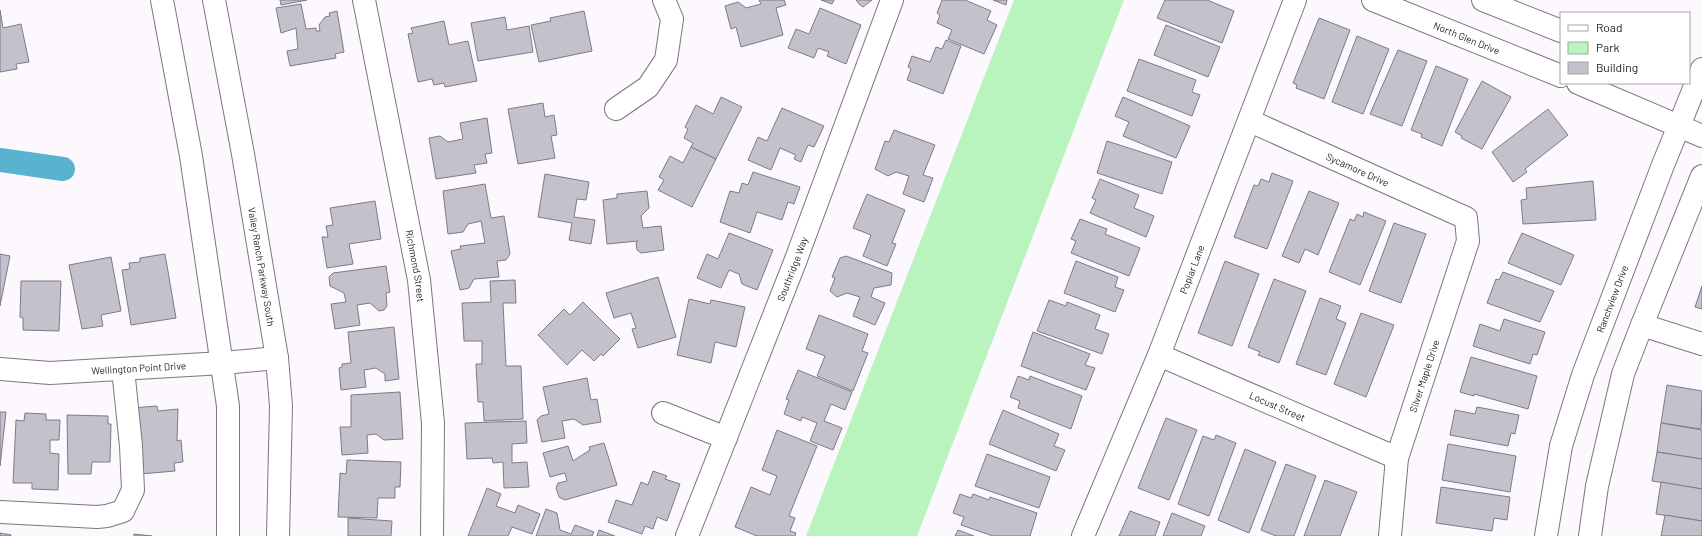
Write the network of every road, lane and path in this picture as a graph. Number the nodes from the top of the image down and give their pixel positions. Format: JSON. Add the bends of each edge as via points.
{"nodes":[{"id":1,"x":162,"y":0,"type":"edge"},
{"id":2,"x":214,"y":0,"type":"edge"},
{"id":3,"x":364,"y":0,"type":"edge"},
{"id":4,"x":664,"y":0,"type":"edge"},
{"id":5,"x":892,"y":0,"type":"edge"},
{"id":6,"x":1295,"y":0,"type":"edge"},
{"id":7,"x":1373,"y":0,"type":"edge"},
{"id":8,"x":1483,"y":0,"type":"edge"},
{"id":9,"x":1560,"y":31,"type":"edge"},
{"id":10,"x":1560,"y":76,"type":"edge"},
{"id":11,"x":1696,"y":82,"type":"edge"},
{"id":12,"x":1580,"y":84,"type":"edge"},
{"id":13,"x":616,"y":109,"type":"dead end"},
{"id":14,"x":1250,"y":121,"type":"junction"},
{"id":15,"x":1678,"y":126,"type":"junction"},
{"id":16,"x":1702,"y":136,"type":"edge"},
{"id":17,"x":1702,"y":176,"type":"edge"},
{"id":18,"x":1466,"y":218,"type":"joint"},
{"id":19,"x":1642,"y":325,"type":"junction"},
{"id":20,"x":1702,"y":344,"type":"edge"},
{"id":21,"x":1158,"y":356,"type":"junction"},
{"id":22,"x":276,"y":358,"type":"junction"},
{"id":23,"x":223,"y":364,"type":"junction"},
{"id":24,"x":0,"y":369,"type":"edge"},
{"id":25,"x":123,"y":369,"type":"junction"},
{"id":26,"x":663,"y":413,"type":"dead end"},
{"id":27,"x":726,"y":438,"type":"junction"},
{"id":28,"x":1397,"y":458,"type":"junction"},
{"id":29,"x":0,"y":512,"type":"edge"},
{"id":30,"x":228,"y":536,"type":"edge"},
{"id":31,"x":278,"y":536,"type":"edge"},
{"id":32,"x":432,"y":536,"type":"edge"},
{"id":33,"x":687,"y":536,"type":"edge"},
{"id":34,"x":1083,"y":536,"type":"edge"},
{"id":35,"x":1390,"y":536,"type":"edge"},
{"id":36,"x":1546,"y":536,"type":"edge"},
{"id":37,"x":1590,"y":536,"type":"edge"}],
"edges":[{"from":1,"to":23,"type":"street","via":[[191,156]]},
{"from":2,"to":22,"type":"street","name":"Valley Ranch Parkway South","via":[[243,154]]},
{"from":3,"to":32,"type":"street","name":"Richmond Street","via":[[419,280],[433,423]]},
{"from":4,"to":13,"type":"street","via":[[672,19],[666,60],[648,86]]},
{"from":5,"to":27,"type":"street","name":"Southridge Way","via":[[795,262]]},
{"from":6,"to":14,"type":"street","name":"Poplar Lane"},
{"from":7,"to":10,"type":"street","name":"North Glen Drive"},
{"from":8,"to":9,"type":"street"},
{"from":11,"to":15,"type":"street","name":"Ranchview Drive"},
{"from":12,"to":15,"type":"street"},
{"from":14,"to":18,"type":"street","name":"Sycamore Drive"},
{"from":14,"to":21,"type":"street","name":"Poplar Lane"},
{"from":15,"to":16,"type":"street"},
{"from":15,"to":36,"type":"street","name":"Ranchview Drive","via":[[1583,374],[1561,446]]},
{"from":17,"to":19,"type":"street"},
{"from":18,"to":28,"type":"street","name":"Silver Maple Drive","via":[[1468,241]]},
{"from":19,"to":20,"type":"street"},
{"from":19,"to":37,"type":"street","via":[[1614,410],[1597,486]]},
{"from":21,"to":28,"type":"street","name":"Locust Street"},
{"from":21,"to":34,"type":"street","name":"Poplar Lane"},
{"from":22,"to":23,"type":"street","name":"Wellington Point Drive"},
{"from":22,"to":31,"type":"street","name":"Valley Ranch Parkway South","via":[[281,406]]},
{"from":23,"to":25,"type":"street","name":"Wellington Point Drive"},
{"from":23,"to":30,"type":"street","via":[[228,406]]},
{"from":24,"to":25,"type":"street","name":"Wellington Point Drive","via":[[50,374]]},
{"from":25,"to":29,"type":"street","via":[[133,490],[123,511],[97,517]]},
{"from":26,"to":27,"type":"street"},
{"from":27,"to":33,"type":"street","name":"Southridge Way"},
{"from":28,"to":35,"type":"street","name":"Silver Maple Drive"}]}
